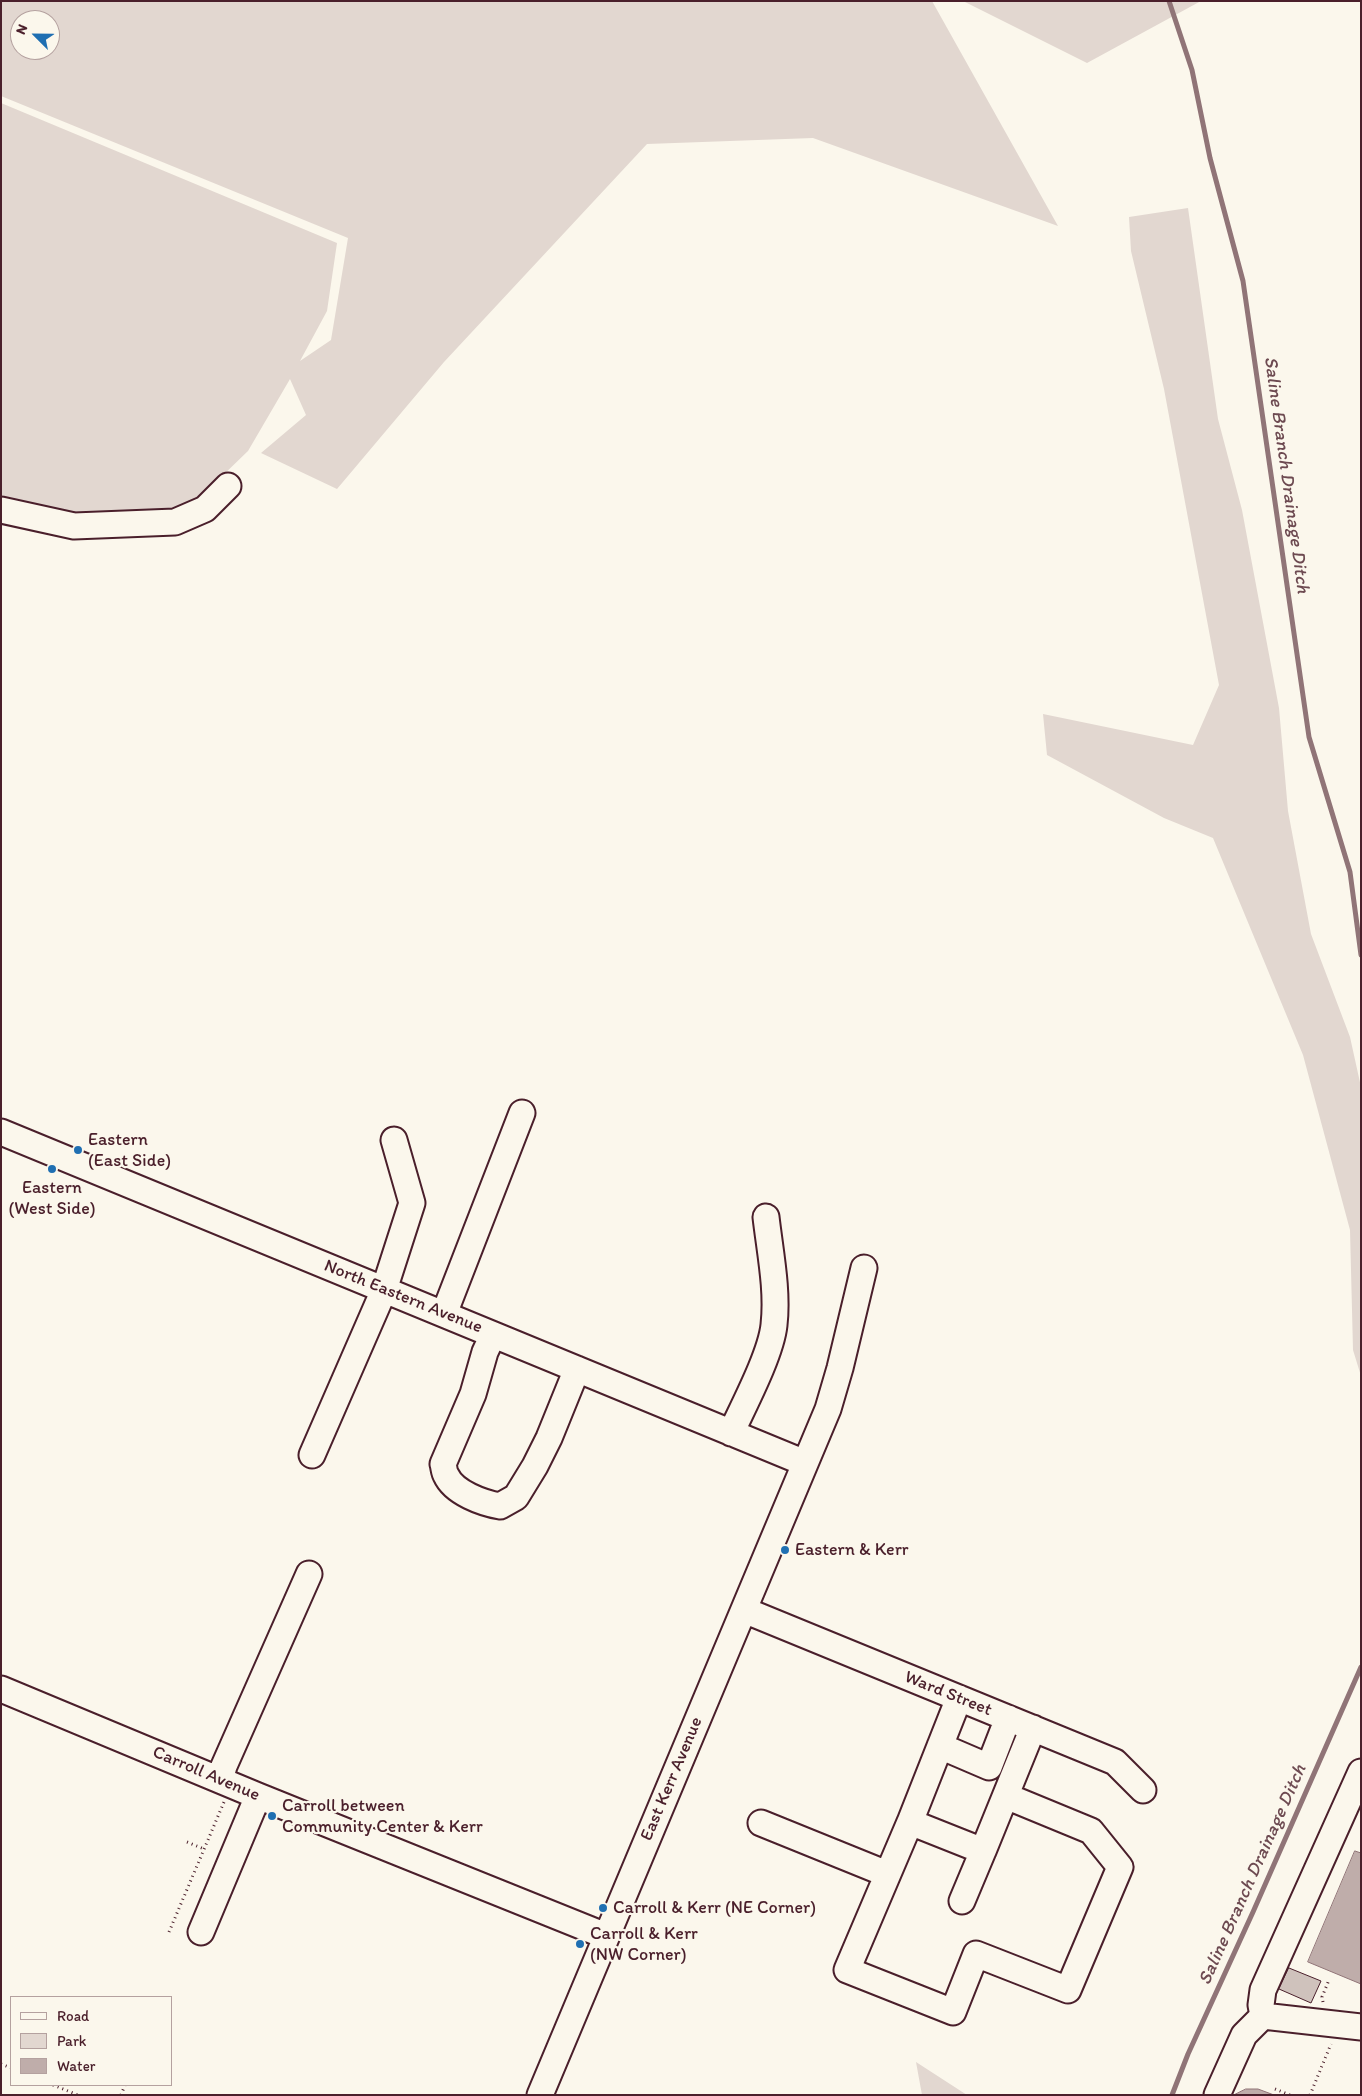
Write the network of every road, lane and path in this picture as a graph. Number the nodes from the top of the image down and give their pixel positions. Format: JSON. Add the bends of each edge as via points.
{"nodes":[{"id":1,"x":228,"y":486,"type":"dead end"},
{"id":2,"x":1,"y":510,"type":"edge"},
{"id":3,"x":522,"y":1113,"type":"dead end"},
{"id":4,"x":1,"y":1132,"type":"edge"},
{"id":5,"x":394,"y":1140,"type":"dead end"},
{"id":6,"x":766,"y":1217,"type":"dead end"},
{"id":7,"x":864,"y":1268,"type":"dead end"},
{"id":8,"x":384,"y":1290,"type":"junction"},
{"id":9,"x":444,"y":1314,"type":"junction"},
{"id":10,"x":493,"y":1335,"type":"junction"},
{"id":11,"x":578,"y":1369,"type":"junction"},
{"id":12,"x":731,"y":1433,"type":"junction"},
{"id":13,"x":312,"y":1455,"type":"dead end"},
{"id":14,"x":804,"y":1463,"type":"junction"},
{"id":15,"x":309,"y":1574,"type":"dead end"},
{"id":16,"x":744,"y":1610,"type":"junction"},
{"id":17,"x":1,"y":1688,"type":"edge"},
{"id":18,"x":959,"y":1698,"type":"junction"},
{"id":19,"x":1008,"y":1718,"type":"junction"},
{"id":20,"x":1033,"y":1728,"type":"junction"},
{"id":21,"x":940,"y":1746,"type":"junction"},
{"id":22,"x":1361,"y":1772,"type":"edge"},
{"id":23,"x":222,"y":1790,"type":"junction"},
{"id":24,"x":1143,"y":1790,"type":"dead end"},
{"id":25,"x":258,"y":1796,"type":"junction"},
{"id":26,"x":1006,"y":1796,"type":"junction"},
{"id":27,"x":910,"y":1822,"type":"junction"},
{"id":28,"x":761,"y":1823,"type":"dead end"},
{"id":29,"x":187,"y":1842,"type":"dead end"},
{"id":30,"x":204,"y":1849,"type":"junction"},
{"id":31,"x":983,"y":1852,"type":"junction"},
{"id":32,"x":887,"y":1874,"type":"junction"},
{"id":33,"x":962,"y":1902,"type":"dead end"},
{"id":34,"x":169,"y":1932,"type":"dead end"},
{"id":35,"x":201,"y":1932,"type":"dead end"},
{"id":36,"x":606,"y":1936,"type":"junction"},
{"id":37,"x":1328,"y":1980,"type":"dead end"},
{"id":38,"x":1324,"y":2009,"type":"dead end"},
{"id":39,"x":1263,"y":2016,"type":"junction"},
{"id":40,"x":1361,"y":2027,"type":"edge"},
{"id":41,"x":1329,"y":2038,"type":"dead end"},
{"id":42,"x":56,"y":2086,"type":"edge"},
{"id":43,"x":1275,"y":2089,"type":"dead end"},
{"id":44,"x":78,"y":2095,"type":"edge"},
{"id":45,"x":540,"y":2095,"type":"edge"},
{"id":46,"x":1217,"y":2095,"type":"edge"},
{"id":47,"x":1290,"y":2095,"type":"edge"},
{"id":48,"x":1310,"y":2095,"type":"edge"}],
"edges":[{"from":1,"to":2,"type":"street","via":[[205,509],[175,522],[74,526]]},
{"from":3,"to":9,"type":"street"},
{"from":4,"to":8,"type":"street","name":"North Eastern Avenue"},
{"from":5,"to":8,"type":"street","via":[[412,1203]]},
{"from":6,"to":12,"type":"street","via":[[774,1284],[774,1326],[766,1354]]},
{"from":7,"to":14,"type":"street","name":"East Kerr Avenue","via":[[838,1376]]},
{"from":8,"to":9,"type":"street","name":"North Eastern Avenue"},
{"from":8,"to":13,"type":"street"},
{"from":9,"to":10,"type":"street","name":"North Eastern Avenue"},
{"from":10,"to":11,"type":"street","name":"North Eastern Avenue"},
{"from":10,"to":11,"type":"street","via":[[473,1394],[443,1464],[452,1484],[487,1504],[500,1506],[516,1497],[549,1438]]},
{"from":11,"to":12,"type":"street","name":"North Eastern Avenue"},
{"from":12,"to":14,"type":"street","name":"North Eastern Avenue"},
{"from":14,"to":16,"type":"street","name":"East Kerr Avenue"},
{"from":15,"to":23,"type":"street","via":[[224,1766]]},
{"from":16,"to":18,"type":"street","name":"Ward Street"},
{"from":16,"to":36,"type":"street","name":"East Kerr Avenue"},
{"from":17,"to":23,"type":"street","name":"Carroll Avenue"},
{"from":18,"to":19,"type":"street","name":"Ward Street"},
{"from":18,"to":21,"type":"street"},
{"from":19,"to":20,"type":"street","name":"Ward Street"},
{"from":19,"to":21,"type":"street","via":[[989,1767]]},
{"from":20,"to":24,"type":"street","name":"Ward Street","via":[[1115,1762]]},
{"from":20,"to":26,"type":"street"},
{"from":21,"to":27,"type":"street"},
{"from":22,"to":39,"type":"street","via":[[1266,1983],[1261,2006]]},
{"from":23,"to":25,"type":"street","name":"Carroll Avenue"},
{"from":23,"to":30,"type":"path"},
{"from":25,"to":35,"type":"street"},
{"from":25,"to":36,"type":"street","name":"Carroll Avenue"},
{"from":26,"to":31,"type":"street"},
{"from":26,"to":32,"type":"street","via":[[1091,1831],[1120,1867],[1068,1990],[976,1954],[953,2012],[847,1970]]},
{"from":27,"to":31,"type":"street"},
{"from":27,"to":32,"type":"street"},
{"from":28,"to":32,"type":"street"},
{"from":29,"to":30,"type":"path"},
{"from":30,"to":34,"type":"path"},
{"from":31,"to":33,"type":"street"},
{"from":36,"to":45,"type":"street","name":"East Kerr Avenue"},
{"from":37,"to":38,"type":"path","via":[[1322,1997]]},
{"from":39,"to":40,"type":"street"},
{"from":39,"to":46,"type":"street","via":[[1244,2035]]},
{"from":41,"to":48,"type":"path","via":[[1331,2045]]},
{"from":42,"to":44,"type":"path"},
{"from":43,"to":47,"type":"path"}]}
